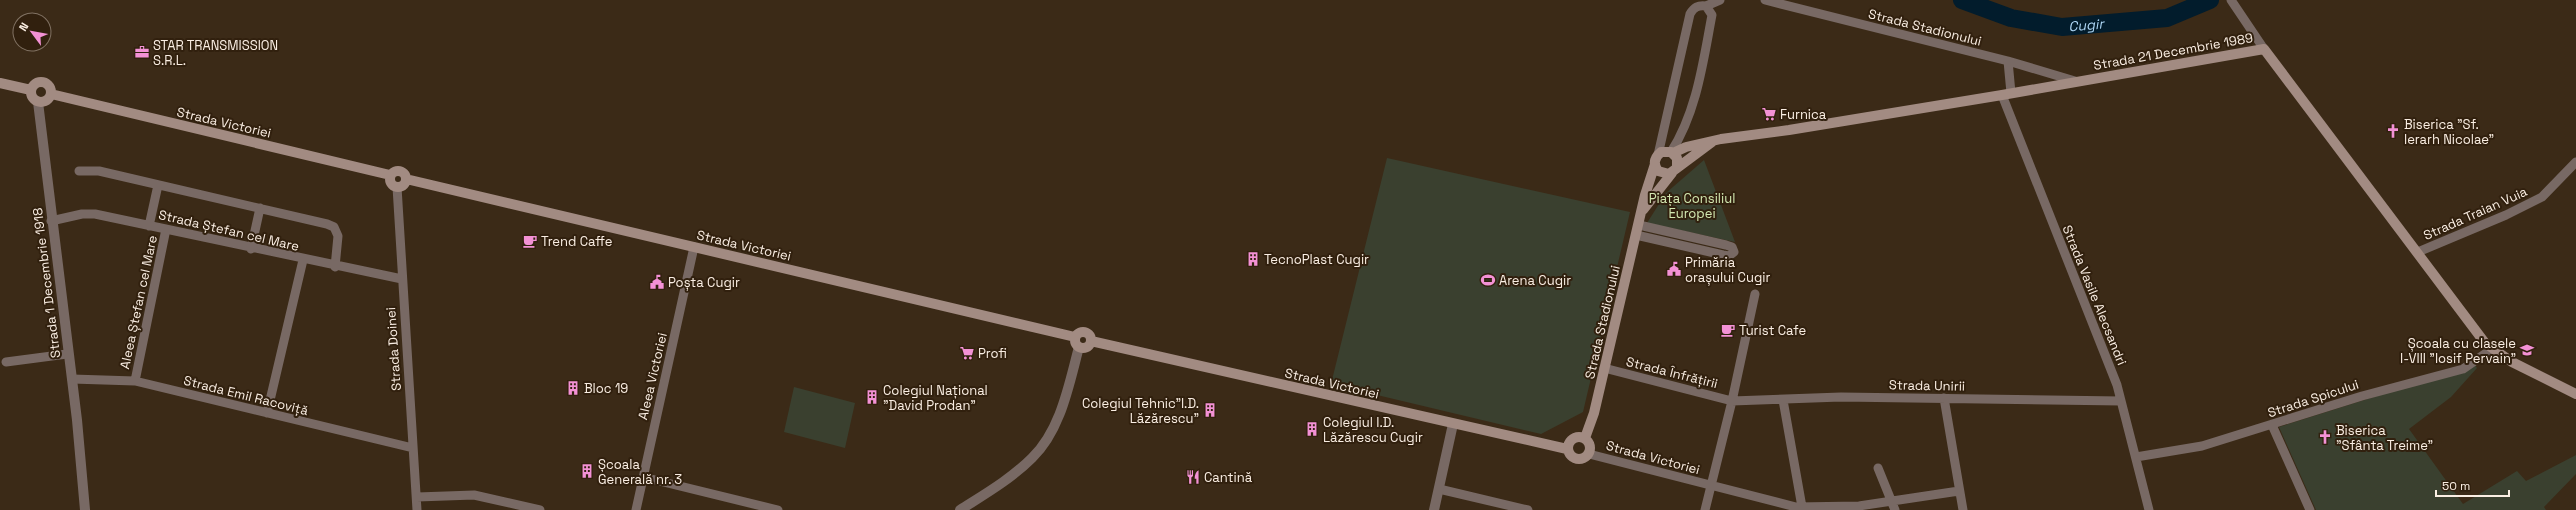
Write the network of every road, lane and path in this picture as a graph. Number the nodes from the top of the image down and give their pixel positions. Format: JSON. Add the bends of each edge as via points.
{"nodes":[{"id":1,"x":1720,"y":0,"type":"edge"},
{"id":2,"x":1765,"y":0,"type":"edge"},
{"id":3,"x":2231,"y":0,"type":"edge"},
{"id":4,"x":1706,"y":6,"type":"junction"},
{"id":5,"x":2264,"y":49,"type":"junction"},
{"id":6,"x":2008,"y":61,"type":"junction"},
{"id":7,"x":2075,"y":81,"type":"junction"},
{"id":8,"x":0,"y":83,"type":"edge"},
{"id":9,"x":31,"y":90,"type":"junction"},
{"id":10,"x":51,"y":94,"type":"junction"},
{"id":11,"x":2007,"y":94,"type":"junction"},
{"id":12,"x":38,"y":102,"type":"junction"},
{"id":13,"x":1715,"y":140,"type":"junction"},
{"id":14,"x":1672,"y":152,"type":"junction"},
{"id":15,"x":1656,"y":160,"type":"junction"},
{"id":16,"x":2576,"y":162,"type":"edge"},
{"id":17,"x":1675,"y":170,"type":"junction"},
{"id":18,"x":79,"y":171,"type":"dead end"},
{"id":19,"x":390,"y":175,"type":"junction"},
{"id":20,"x":406,"y":179,"type":"junction"},
{"id":21,"x":158,"y":185,"type":"junction"},
{"id":22,"x":397,"y":187,"type":"junction"},
{"id":23,"x":260,"y":208,"type":"junction"},
{"id":24,"x":1641,"y":212,"type":"junction"},
{"id":25,"x":51,"y":221,"type":"junction"},
{"id":26,"x":1639,"y":225,"type":"junction"},
{"id":27,"x":149,"y":226,"type":"junction"},
{"id":28,"x":166,"y":229,"type":"junction"},
{"id":29,"x":1636,"y":235,"type":"junction"},
{"id":30,"x":694,"y":247,"type":"junction"},
{"id":31,"x":251,"y":249,"type":"junction"},
{"id":32,"x":2418,"y":252,"type":"junction"},
{"id":33,"x":303,"y":260,"type":"junction"},
{"id":34,"x":334,"y":267,"type":"junction"},
{"id":35,"x":402,"y":279,"type":"junction"},
{"id":36,"x":1755,"y":294,"type":"dead end"},
{"id":37,"x":1092,"y":341,"type":"junction"},
{"id":38,"x":1077,"y":342,"type":"junction"},
{"id":39,"x":2492,"y":349,"type":"junction"},
{"id":40,"x":67,"y":354,"type":"junction"},
{"id":41,"x":6,"y":362,"type":"dead end"},
{"id":42,"x":1604,"y":368,"type":"junction"},
{"id":43,"x":72,"y":379,"type":"junction"},
{"id":44,"x":135,"y":381,"type":"junction"},
{"id":45,"x":2576,"y":394,"type":"edge"},
{"id":46,"x":1944,"y":398,"type":"junction"},
{"id":47,"x":1783,"y":400,"type":"junction"},
{"id":48,"x":1732,"y":401,"type":"junction"},
{"id":49,"x":2121,"y":401,"type":"junction"},
{"id":50,"x":267,"y":413,"type":"junction"},
{"id":51,"x":1454,"y":424,"type":"junction"},
{"id":52,"x":2272,"y":424,"type":"junction"},
{"id":53,"x":1585,"y":438,"type":"junction"},
{"id":54,"x":413,"y":448,"type":"junction"},
{"id":55,"x":1567,"y":449,"type":"junction"},
{"id":56,"x":1588,"y":454,"type":"junction"},
{"id":57,"x":2136,"y":457,"type":"junction"},
{"id":58,"x":1878,"y":468,"type":"dead end"},
{"id":59,"x":643,"y":477,"type":"junction"},
{"id":60,"x":1711,"y":486,"type":"junction"},
{"id":61,"x":1439,"y":489,"type":"junction"},
{"id":62,"x":1959,"y":491,"type":"junction"},
{"id":63,"x":418,"y":497,"type":"junction"},
{"id":64,"x":1894,"y":506,"type":"edge"},
{"id":65,"x":1807,"y":508,"type":"edge"},
{"id":66,"x":85,"y":510,"type":"edge"},
{"id":67,"x":417,"y":510,"type":"edge"},
{"id":68,"x":540,"y":510,"type":"edge"},
{"id":69,"x":636,"y":510,"type":"edge"},
{"id":70,"x":778,"y":510,"type":"edge"},
{"id":71,"x":960,"y":510,"type":"edge"},
{"id":72,"x":1434,"y":510,"type":"edge"},
{"id":73,"x":1528,"y":510,"type":"edge"},
{"id":74,"x":1705,"y":510,"type":"edge"},
{"id":75,"x":1964,"y":510,"type":"edge"},
{"id":76,"x":2149,"y":510,"type":"edge"},
{"id":77,"x":2310,"y":510,"type":"edge"}],
"edges":[{"from":1,"to":4,"type":"street"},
{"from":2,"to":6,"type":"street","name":"Strada Stadionului"},
{"from":3,"to":5,"type":"street"},
{"from":4,"to":14,"type":"street","via":[[1712,15],[1692,106],[1684,132]]},
{"from":4,"to":15,"type":"street","via":[[1693,8],[1690,14]]},
{"from":5,"to":7,"type":"main road","name":"Strada 21 Decembrie 1989"},
{"from":5,"to":32,"type":"main road","name":"Strada 21 Decembrie 1989"},
{"from":6,"to":7,"type":"street","name":"Strada Stadionului"},
{"from":6,"to":11,"type":"street"},
{"from":7,"to":11,"type":"main road","name":"Strada 21 Decembrie 1989"},
{"from":8,"to":9,"type":"main road"},
{"from":9,"to":10,"type":"main road","via":[[36,83],[42,83],[48,86]]},
{"from":9,"to":12,"type":"main road","via":[[32,96]]},
{"from":10,"to":12,"type":"main road","via":[[44,102]]},
{"from":10,"to":19,"type":"main road","name":"Strada Victoriei"},
{"from":11,"to":13,"type":"main road","name":"Strada 21 Decembrie 1989"},
{"from":11,"to":49,"type":"street","name":"Strada Vasile Alecsandri"},
{"from":12,"to":25,"type":"street","name":"Strada 1 Decembrie 1918"},
{"from":13,"to":14,"type":"main road","name":"Strada 21 Decembrie 1989"},
{"from":13,"to":17,"type":"main road","name":"Strada 21 Decembrie 1989"},
{"from":14,"to":15,"type":"main road","via":[[1664,151]]},
{"from":14,"to":17,"type":"main road","via":[[1678,161]]},
{"from":15,"to":17,"type":"main road","via":[[1661,173]]},
{"from":15,"to":24,"type":"main road","name":"Strada Stadionului"},
{"from":16,"to":32,"type":"street","name":"Strada Traian Vuia","via":[[2542,197]]},
{"from":17,"to":24,"type":"main road","name":"Strada Stadionului"},
{"from":18,"to":21,"type":"street","via":[[99,171]]},
{"from":19,"to":20,"type":"main road","via":[[400,170]]},
{"from":19,"to":22,"type":"main road","via":[[391,182]]},
{"from":20,"to":22,"type":"main road","via":[[404,184]]},
{"from":20,"to":30,"type":"main road","name":"Strada Victoriei"},
{"from":21,"to":23,"type":"street"},
{"from":21,"to":27,"type":"street"},
{"from":22,"to":35,"type":"street","name":"Strada Doinei"},
{"from":23,"to":31,"type":"street"},
{"from":23,"to":34,"type":"street","via":[[334,228],[338,236]]},
{"from":24,"to":26,"type":"main road","name":"Strada Stadionului"},
{"from":25,"to":27,"type":"street","name":"Strada Ștefan cel Mare","via":[[94,214]]},
{"from":25,"to":40,"type":"street","name":"Strada 1 Decembrie 1918"},
{"from":26,"to":29,"type":"main road","name":"Strada Stadionului"},
{"from":26,"to":29,"type":"street","via":[[1726,245],[1732,247],[1734,252],[1729,256],[1723,255]]},
{"from":27,"to":28,"type":"street","name":"Strada Ștefan cel Mare"},
{"from":28,"to":31,"type":"street","name":"Strada Ștefan cel Mare"},
{"from":28,"to":44,"type":"street","name":"Aleea Ștefan cel Mare"},
{"from":29,"to":42,"type":"main road","name":"Strada Stadionului"},
{"from":30,"to":38,"type":"main road","name":"Strada Victoriei"},
{"from":30,"to":59,"type":"street","name":"Aleea Victoriei"},
{"from":31,"to":33,"type":"street","name":"Strada Ștefan cel Mare"},
{"from":32,"to":39,"type":"main road","name":"Strada 21 Decembrie 1989","via":[[2477,334]]},
{"from":33,"to":34,"type":"street","name":"Strada Ștefan cel Mare"},
{"from":33,"to":50,"type":"street"},
{"from":34,"to":35,"type":"street","name":"Strada Ștefan cel Mare"},
{"from":35,"to":54,"type":"street","name":"Strada Doinei"},
{"from":36,"to":48,"type":"street"},
{"from":37,"to":38,"type":"main road","via":[[1087,347]]},
{"from":37,"to":38,"type":"main road","name":"Strada Victoriei","via":[[1086,332],[1078,333]]},
{"from":37,"to":51,"type":"main road","name":"Strada Victoriei"},
{"from":38,"to":71,"type":"street","via":[[1058,418],[1044,445],[1017,472]]},
{"from":39,"to":45,"type":"main road","name":"Strada 21 Decembrie 1989","via":[[2531,373]]},
{"from":39,"to":52,"type":"street","name":"Strada Spicului","via":[[2463,368]]},
{"from":40,"to":41,"type":"street"},
{"from":40,"to":43,"type":"street","name":"Strada 1 Decembrie 1918"},
{"from":42,"to":48,"type":"street","name":"Strada Înfrățirii"},
{"from":42,"to":53,"type":"main road","name":"Strada Stadionului"},
{"from":43,"to":44,"type":"street","name":"Strada Emil Racoviță"},
{"from":43,"to":66,"type":"street","name":"Strada 1 Decembrie 1918"},
{"from":44,"to":50,"type":"street","name":"Strada Emil Racoviță"},
{"from":46,"to":47,"type":"street","name":"Strada Unirii"},
{"from":46,"to":49,"type":"street","name":"Strada Unirii"},
{"from":46,"to":62,"type":"street"},
{"from":47,"to":48,"type":"street","name":"Strada Unirii"},
{"from":47,"to":65,"type":"street"},
{"from":48,"to":60,"type":"street"},
{"from":49,"to":57,"type":"street","name":"Strada Vasile Alecsandri"},
{"from":50,"to":54,"type":"street","name":"Strada Emil Racoviță"},
{"from":51,"to":55,"type":"main road","name":"Strada Victoriei"},
{"from":51,"to":61,"type":"street"},
{"from":52,"to":57,"type":"street","name":"Strada Spicului","via":[[2202,446]]},
{"from":52,"to":77,"type":"street"},
{"from":53,"to":55,"type":"main road","via":[[1574,437]]},
{"from":53,"to":56,"type":"main road","via":[[1589,444]]},
{"from":54,"to":63,"type":"street","name":"Strada Doinei"},
{"from":55,"to":56,"type":"main road","via":[[1570,456],[1576,459]]},
{"from":56,"to":60,"type":"street","name":"Strada Victoriei"},
{"from":57,"to":76,"type":"street","name":"Strada Vasile Alecsandri"},
{"from":58,"to":64,"type":"street"},
{"from":59,"to":69,"type":"street","name":"Aleea Victoriei"},
{"from":59,"to":70,"type":"street"},
{"from":60,"to":65,"type":"street","name":"Strada Victoriei"},
{"from":60,"to":74,"type":"street"},
{"from":61,"to":72,"type":"street"},
{"from":61,"to":73,"type":"street"},
{"from":62,"to":64,"type":"street","name":"Strada Victoriei"},
{"from":62,"to":75,"type":"street"},
{"from":63,"to":67,"type":"street","name":"Strada Doinei"},
{"from":63,"to":68,"type":"street","via":[[474,495]]},
{"from":64,"to":65,"type":"street","name":"Strada Victoriei"}]}
